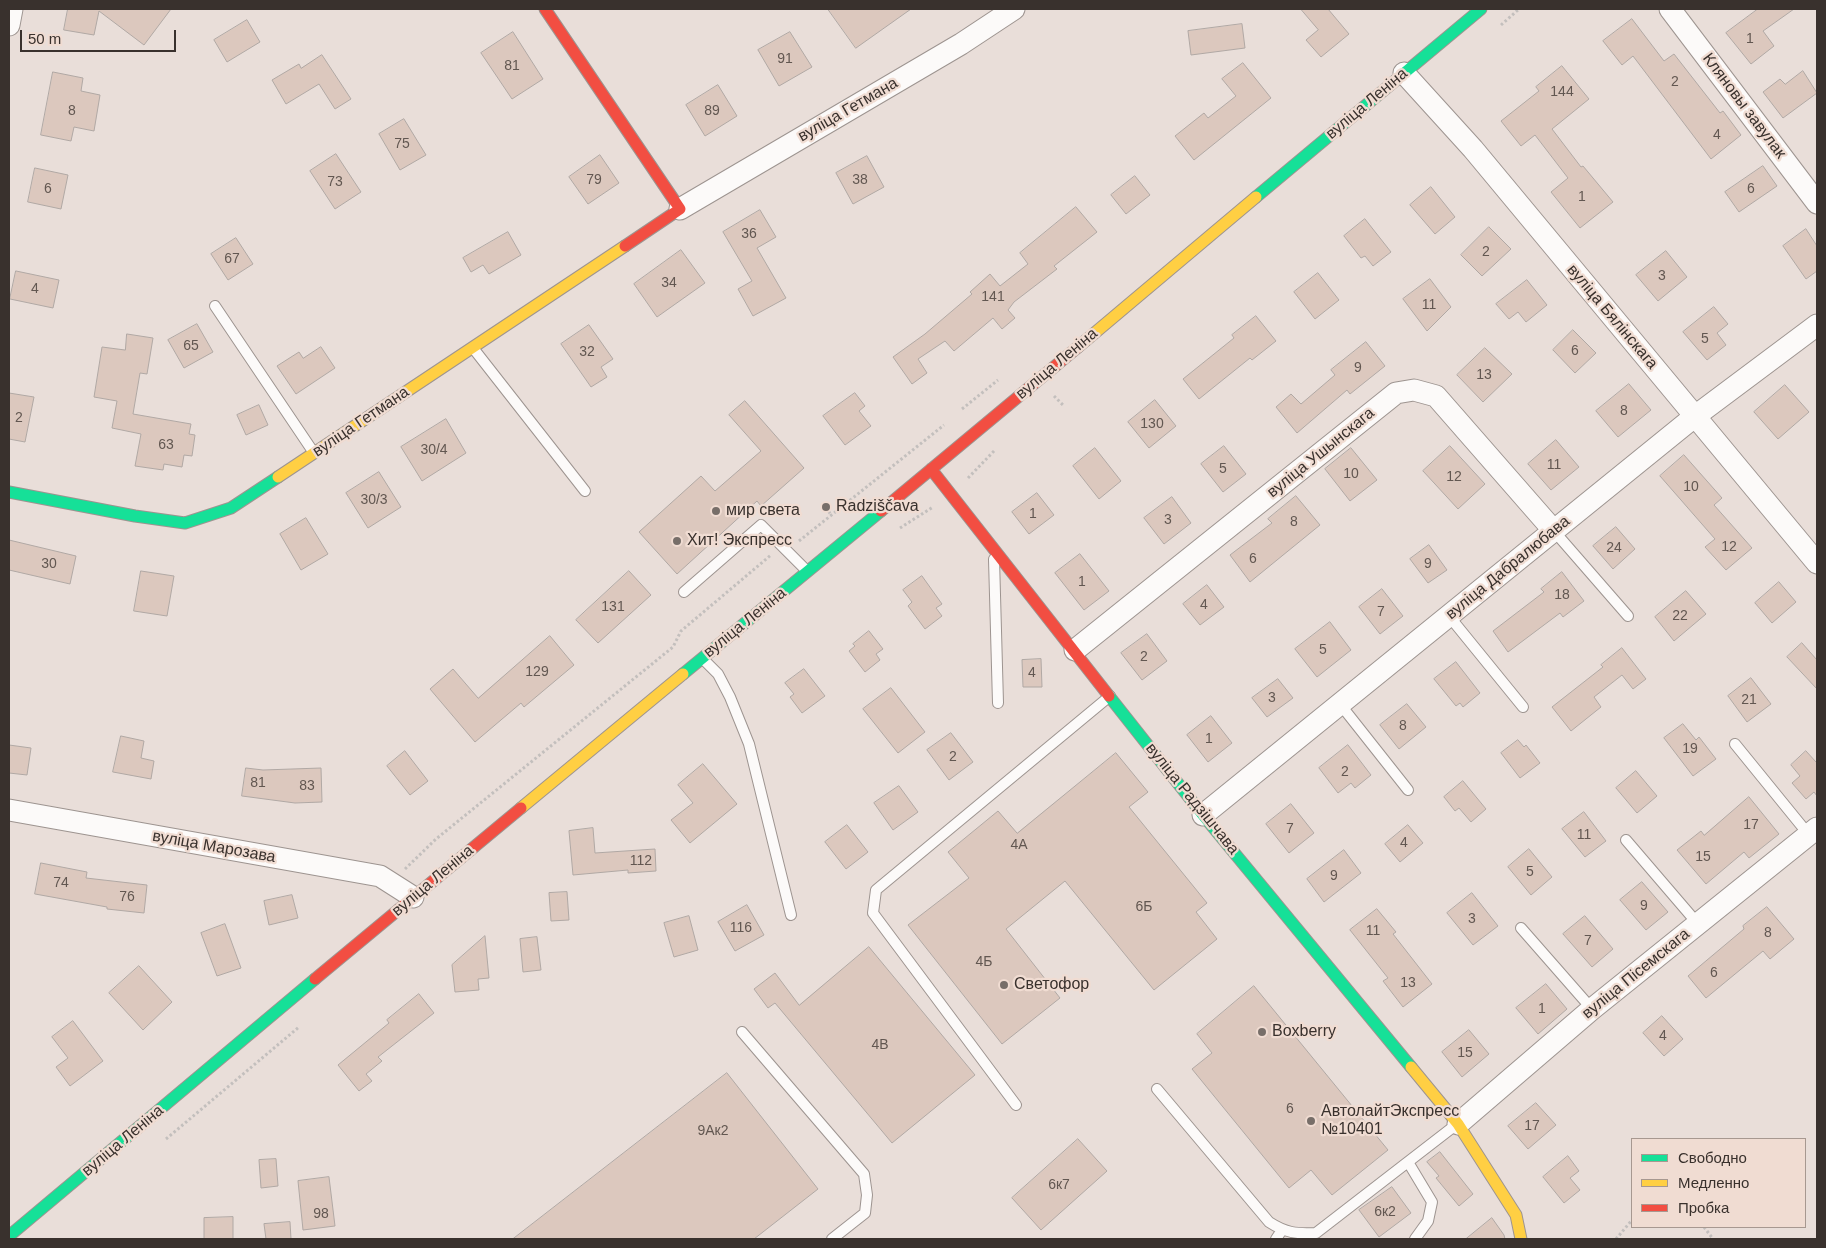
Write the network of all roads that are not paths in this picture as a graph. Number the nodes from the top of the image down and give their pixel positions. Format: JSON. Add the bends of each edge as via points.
{"nodes":[{"id":1,"x":12,"y":9,"type":"edge"},
{"id":2,"x":545,"y":9,"type":"edge"},
{"id":3,"x":1014,"y":9,"type":"edge"},
{"id":4,"x":1481,"y":9,"type":"edge"},
{"id":5,"x":1670,"y":9,"type":"edge"},
{"id":6,"x":9,"y":25,"type":"edge"},
{"id":7,"x":1404,"y":73,"type":"junction"},
{"id":8,"x":1817,"y":203,"type":"edge"},
{"id":9,"x":680,"y":209,"type":"junction"},
{"id":10,"x":215,"y":306,"type":"dead end"},
{"id":11,"x":1817,"y":325,"type":"edge"},
{"id":12,"x":472,"y":348,"type":"junction"},
{"id":13,"x":1694,"y":417,"type":"junction"},
{"id":14,"x":314,"y":453,"type":"junction"},
{"id":15,"x":931,"y":469,"type":"junction"},
{"id":16,"x":585,"y":491,"type":"dead end"},
{"id":17,"x":9,"y":492,"type":"edge"},
{"id":18,"x":1554,"y":531,"type":"junction"},
{"id":19,"x":994,"y":548,"type":"junction"},
{"id":20,"x":1817,"y":563,"type":"edge"},
{"id":21,"x":808,"y":572,"type":"junction"},
{"id":22,"x":684,"y":592,"type":"dead end"},
{"id":23,"x":1449,"y":616,"type":"junction"},
{"id":24,"x":1628,"y":616,"type":"dead end"},
{"id":25,"x":1074,"y":650,"type":"junction"},
{"id":26,"x":702,"y":658,"type":"junction"},
{"id":27,"x":1110,"y":696,"type":"junction"},
{"id":28,"x":998,"y":703,"type":"dead end"},
{"id":29,"x":1340,"y":704,"type":"junction"},
{"id":30,"x":1523,"y":707,"type":"dead end"},
{"id":31,"x":1735,"y":744,"type":"dead end"},
{"id":32,"x":1408,"y":790,"type":"dead end"},
{"id":33,"x":9,"y":810,"type":"edge"},
{"id":34,"x":1204,"y":815,"type":"junction"},
{"id":35,"x":1813,"y":832,"type":"edge"},
{"id":36,"x":1626,"y":840,"type":"dead end"},
{"id":37,"x":413,"y":897,"type":"junction"},
{"id":38,"x":790,"y":915,"type":"dead end"},
{"id":39,"x":1698,"y":924,"type":"junction"},
{"id":40,"x":1521,"y":928,"type":"dead end"},
{"id":41,"x":1592,"y":1009,"type":"junction"},
{"id":42,"x":742,"y":1032,"type":"dead end"},
{"id":43,"x":1157,"y":1089,"type":"dead end"},
{"id":44,"x":1016,"y":1105,"type":"dead end"},
{"id":45,"x":1458,"y":1124,"type":"junction"},
{"id":46,"x":1408,"y":1162,"type":"junction"},
{"id":47,"x":1282,"y":1230,"type":"junction"},
{"id":48,"x":9,"y":1236,"type":"edge"},
{"id":49,"x":1317,"y":1236,"type":"edge"},
{"id":50,"x":832,"y":1239,"type":"edge"},
{"id":51,"x":1276,"y":1239,"type":"edge"},
{"id":52,"x":1415,"y":1239,"type":"edge"},
{"id":53,"x":1521,"y":1239,"type":"edge"}],
"edges":[{"from":1,"to":6,"type":"street"},
{"from":2,"to":9,"type":"street"},
{"from":3,"to":9,"type":"street","name":"вуліца Гетмана","via":[[961,44]]},
{"from":4,"to":7,"type":"street","name":"вуліца Леніна"},
{"from":5,"to":8,"type":"street","name":"Кляновы завулак"},
{"from":7,"to":13,"type":"street","name":"вуліца Бялінскага","via":[[1473,149]]},
{"from":7,"to":15,"type":"street","name":"вуліца Леніна"},
{"from":9,"to":12,"type":"street","name":"вуліца Гетмана"},
{"from":10,"to":14,"type":"lane"},
{"from":11,"to":13,"type":"street","name":"вуліца Дабралюбава"},
{"from":12,"to":14,"type":"street","name":"вуліца Гетмана"},
{"from":12,"to":16,"type":"lane"},
{"from":13,"to":18,"type":"street","name":"вуліца Дабралюбава"},
{"from":13,"to":20,"type":"street","name":"вуліца Бялінскага"},
{"from":14,"to":17,"type":"street","name":"вуліца Гетмана","via":[[231,508],[185,523]]},
{"from":15,"to":19,"type":"street","name":"вуліца Радзішчава"},
{"from":15,"to":21,"type":"street","name":"вуліца Леніна"},
{"from":18,"to":23,"type":"street","name":"вуліца Дабралюбава"},
{"from":18,"to":24,"type":"lane"},
{"from":18,"to":25,"type":"street","name":"вуліца Ушынскага","via":[[1436,396],[1414,390],[1396,392]]},
{"from":19,"to":25,"type":"street","name":"вуліца Радзішчава"},
{"from":19,"to":28,"type":"lane"},
{"from":21,"to":22,"type":"lane","via":[[761,525]]},
{"from":21,"to":26,"type":"street","name":"вуліца Леніна"},
{"from":23,"to":29,"type":"street","name":"вуліца Дабралюбава"},
{"from":23,"to":30,"type":"lane"},
{"from":25,"to":27,"type":"street","name":"вуліца Радзішчава"},
{"from":26,"to":37,"type":"street","name":"вуліца Леніна"},
{"from":26,"to":38,"type":"lane","via":[[718,674],[749,744]]},
{"from":27,"to":34,"type":"street","name":"вуліца Радзішчава"},
{"from":27,"to":44,"type":"lane","via":[[876,890],[873,913]]},
{"from":29,"to":32,"type":"lane"},
{"from":29,"to":34,"type":"street","name":"вуліца Дабралюбава"},
{"from":31,"to":35,"type":"lane"},
{"from":33,"to":37,"type":"street","name":"вуліца Марозава","via":[[380,876]]},
{"from":34,"to":45,"type":"street","name":"вуліца Радзішчава"},
{"from":35,"to":39,"type":"street","name":"вуліца Пісемскага"},
{"from":36,"to":39,"type":"lane"},
{"from":37,"to":48,"type":"street","name":"вуліца Леніна"},
{"from":39,"to":41,"type":"street","name":"вуліца Пісемскага"},
{"from":40,"to":41,"type":"lane"},
{"from":41,"to":45,"type":"street","name":"вуліца Пісемскага"},
{"from":42,"to":50,"type":"lane","via":[[864,1174],[865,1214]]},
{"from":43,"to":47,"type":"lane","via":[[1269,1222]]},
{"from":45,"to":46,"type":"lane"},
{"from":45,"to":53,"type":"street","name":"вуліца Радзішчава","via":[[1516,1215]]},
{"from":46,"to":49,"type":"lane"},
{"from":46,"to":52,"type":"lane","via":[[1432,1202],[1428,1221]]},
{"from":47,"to":49,"type":"lane"},
{"from":47,"to":51,"type":"lane"}]}
